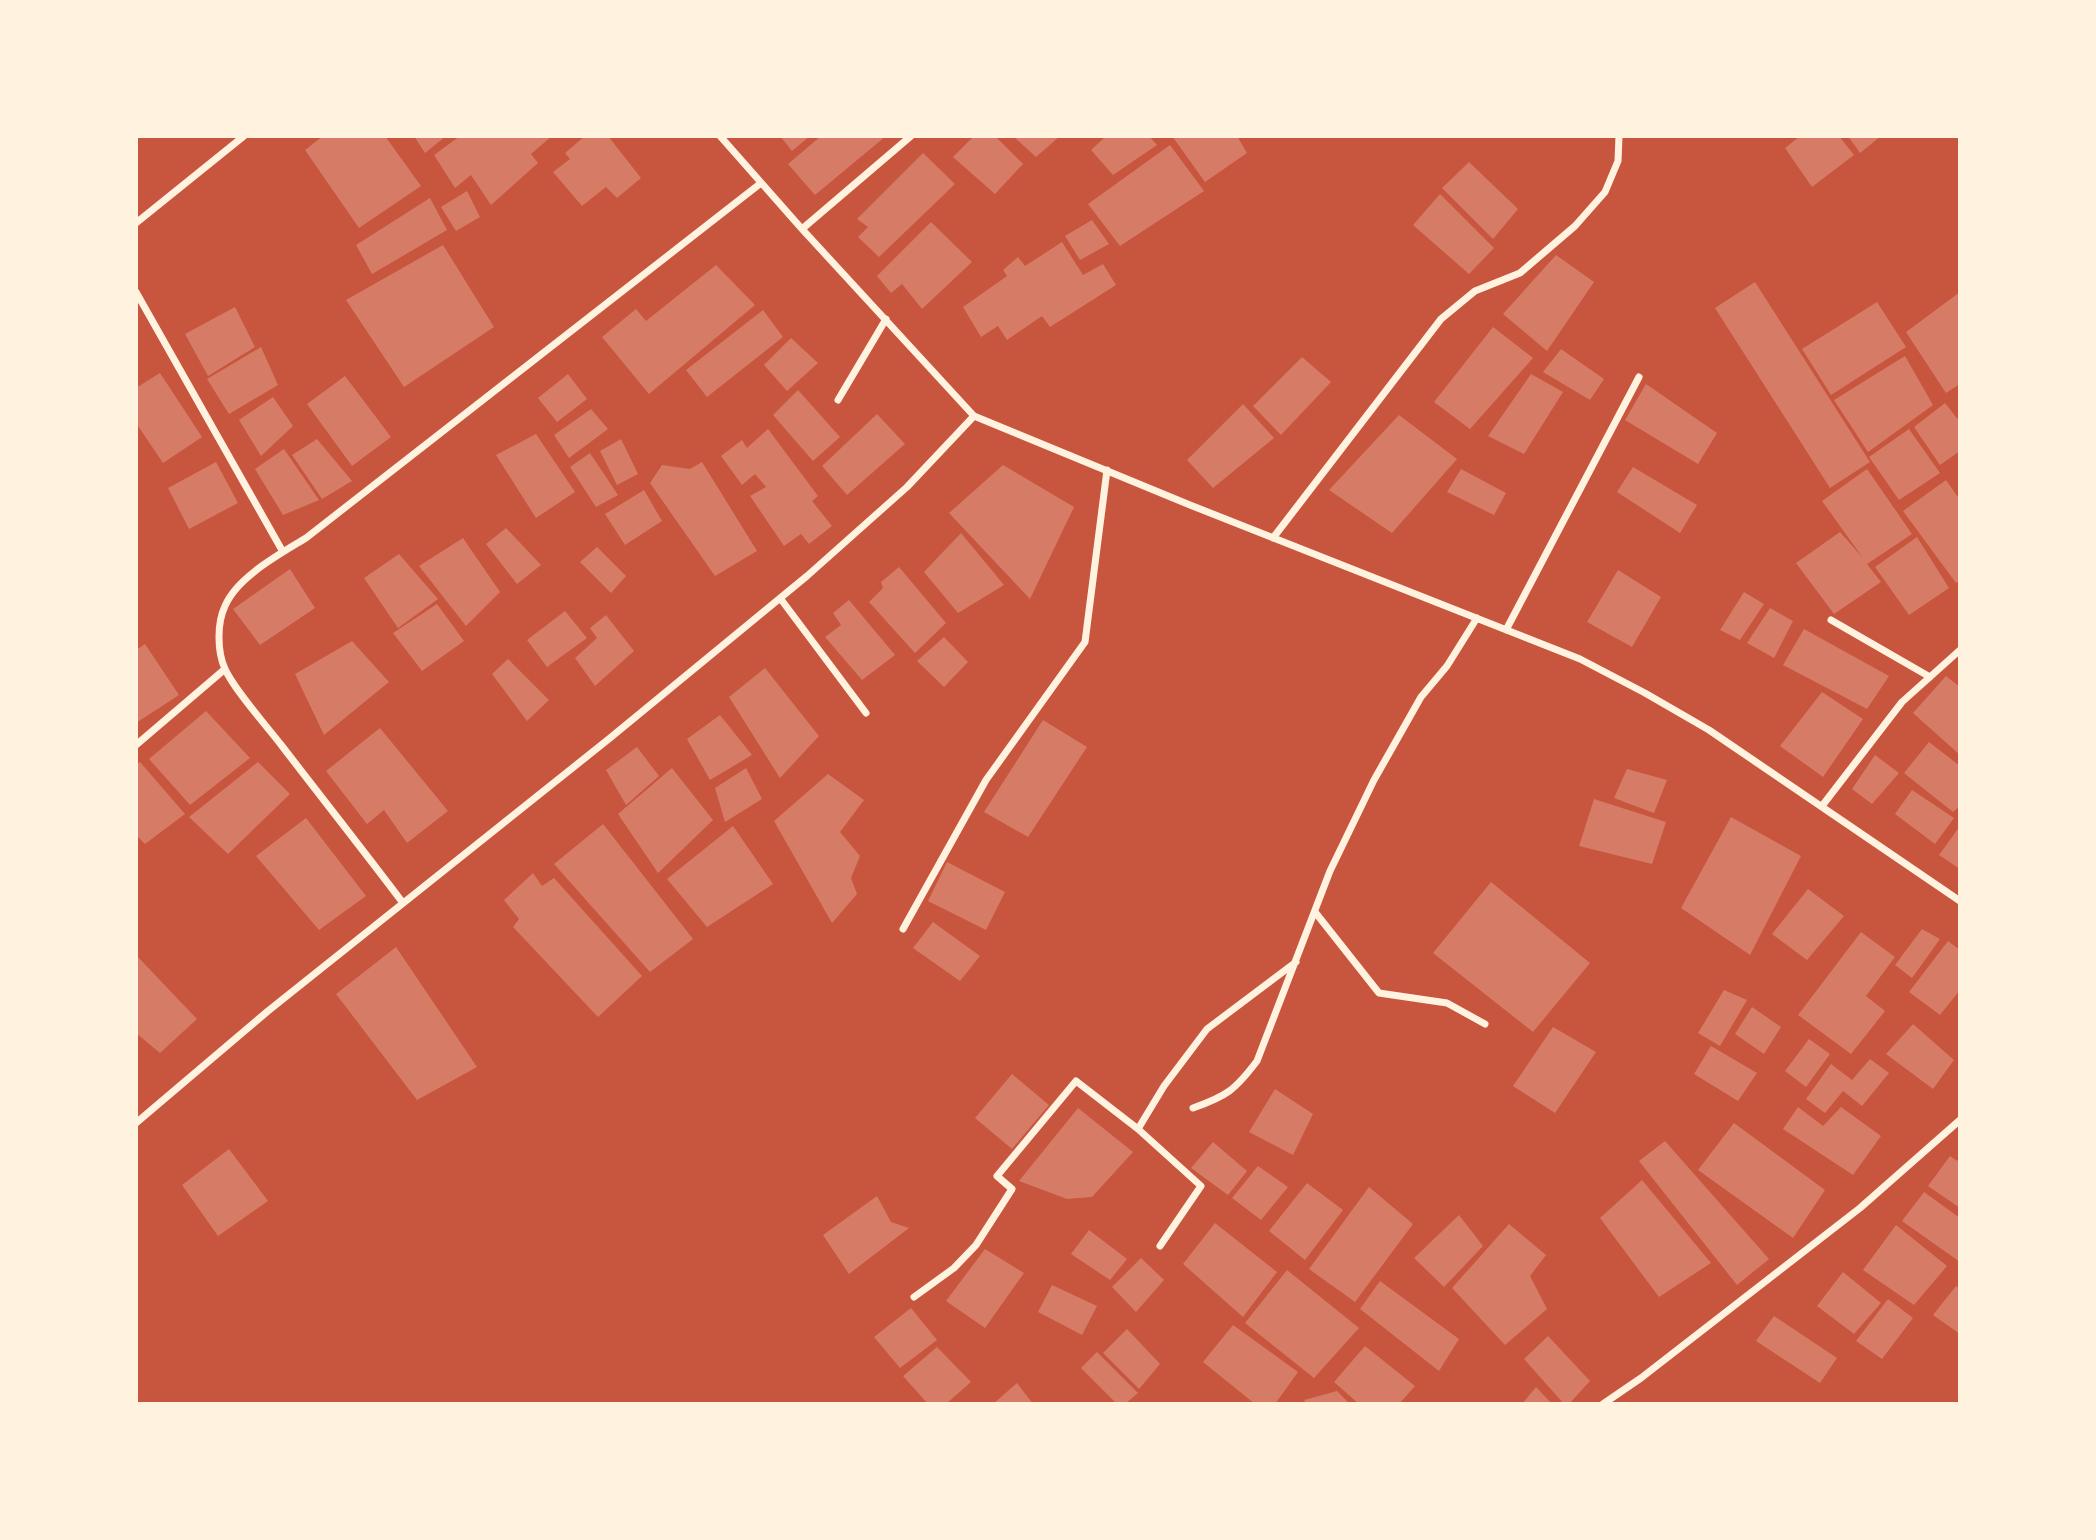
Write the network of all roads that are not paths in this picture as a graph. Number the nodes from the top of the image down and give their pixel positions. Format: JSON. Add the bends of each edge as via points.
{"nodes":[{"id":1,"x":244,"y":136,"type":"edge"},
{"id":2,"x":720,"y":136,"type":"edge"},
{"id":3,"x":911,"y":136,"type":"edge"},
{"id":4,"x":1619,"y":136,"type":"edge"},
{"id":5,"x":761,"y":183,"type":"junction"},
{"id":6,"x":136,"y":223,"type":"edge"},
{"id":7,"x":802,"y":229,"type":"junction"},
{"id":8,"x":136,"y":292,"type":"edge"},
{"id":9,"x":886,"y":319,"type":"junction"},
{"id":10,"x":1639,"y":377,"type":"dead end"},
{"id":11,"x":838,"y":400,"type":"dead end"},
{"id":12,"x":974,"y":416,"type":"junction"},
{"id":13,"x":1107,"y":470,"type":"junction"},
{"id":14,"x":1273,"y":538,"type":"junction"},
{"id":15,"x":283,"y":552,"type":"junction"},
{"id":16,"x":780,"y":598,"type":"junction"},
{"id":17,"x":1477,"y":618,"type":"junction"},
{"id":18,"x":1831,"y":620,"type":"dead end"},
{"id":19,"x":1506,"y":630,"type":"junction"},
{"id":20,"x":1959,"y":650,"type":"edge"},
{"id":21,"x":225,"y":669,"type":"junction"},
{"id":22,"x":1930,"y":677,"type":"junction"},
{"id":23,"x":866,"y":713,"type":"dead end"},
{"id":24,"x":136,"y":744,"type":"edge"},
{"id":25,"x":1822,"y":806,"type":"junction"},
{"id":26,"x":1959,"y":901,"type":"edge"},
{"id":27,"x":403,"y":903,"type":"junction"},
{"id":28,"x":1315,"y":912,"type":"junction"},
{"id":29,"x":902,"y":929,"type":"dead end"},
{"id":30,"x":1296,"y":962,"type":"junction"},
{"id":31,"x":1485,"y":1024,"type":"dead end"},
{"id":32,"x":1193,"y":1108,"type":"dead end"},
{"id":33,"x":1959,"y":1120,"type":"edge"},
{"id":34,"x":136,"y":1123,"type":"edge"},
{"id":35,"x":1138,"y":1129,"type":"junction"},
{"id":36,"x":1160,"y":1246,"type":"dead end"},
{"id":37,"x":914,"y":1297,"type":"dead end"},
{"id":38,"x":1603,"y":1404,"type":"edge"}],
"edges":[{"from":1,"to":6,"type":"street"},
{"from":2,"to":5,"type":"street"},
{"from":3,"to":7,"type":"street"},
{"from":4,"to":14,"type":"street","via":[[1618,161],[1605,192],[1575,226],[1520,273],[1475,291],[1441,319]]},
{"from":5,"to":7,"type":"street"},
{"from":5,"to":15,"type":"street"},
{"from":7,"to":9,"type":"street"},
{"from":8,"to":15,"type":"street"},
{"from":9,"to":11,"type":"street"},
{"from":9,"to":12,"type":"street"},
{"from":10,"to":19,"type":"street"},
{"from":12,"to":13,"type":"street"},
{"from":12,"to":16,"type":"street","via":[[907,487]]},
{"from":13,"to":14,"type":"street"},
{"from":13,"to":29,"type":"street","via":[[1085,642],[986,780]]},
{"from":14,"to":17,"type":"street"},
{"from":15,"to":21,"type":"street","via":[[238,586],[225,606],[220,651]]},
{"from":16,"to":23,"type":"street"},
{"from":16,"to":27,"type":"street"},
{"from":17,"to":19,"type":"street"},
{"from":17,"to":28,"type":"street","via":[[1421,697],[1374,780]]},
{"from":18,"to":22,"type":"street"},
{"from":19,"to":25,"type":"street","via":[[1580,659],[1645,692]]},
{"from":20,"to":22,"type":"street"},
{"from":21,"to":24,"type":"street"},
{"from":21,"to":27,"type":"street"},
{"from":22,"to":25,"type":"street","via":[[1902,702]]},
{"from":25,"to":26,"type":"street"},
{"from":27,"to":34,"type":"street"},
{"from":28,"to":30,"type":"street"},
{"from":28,"to":31,"type":"street","via":[[1379,993],[1447,1003]]},
{"from":30,"to":32,"type":"street","via":[[1257,1061],[1224,1098]]},
{"from":30,"to":35,"type":"street","via":[[1208,1029]]},
{"from":33,"to":38,"type":"street","via":[[1860,1208]]},
{"from":35,"to":36,"type":"street","via":[[1201,1186]]},
{"from":35,"to":37,"type":"street","via":[[1076,1082],[997,1176],[1012,1189],[976,1245]]}]}
